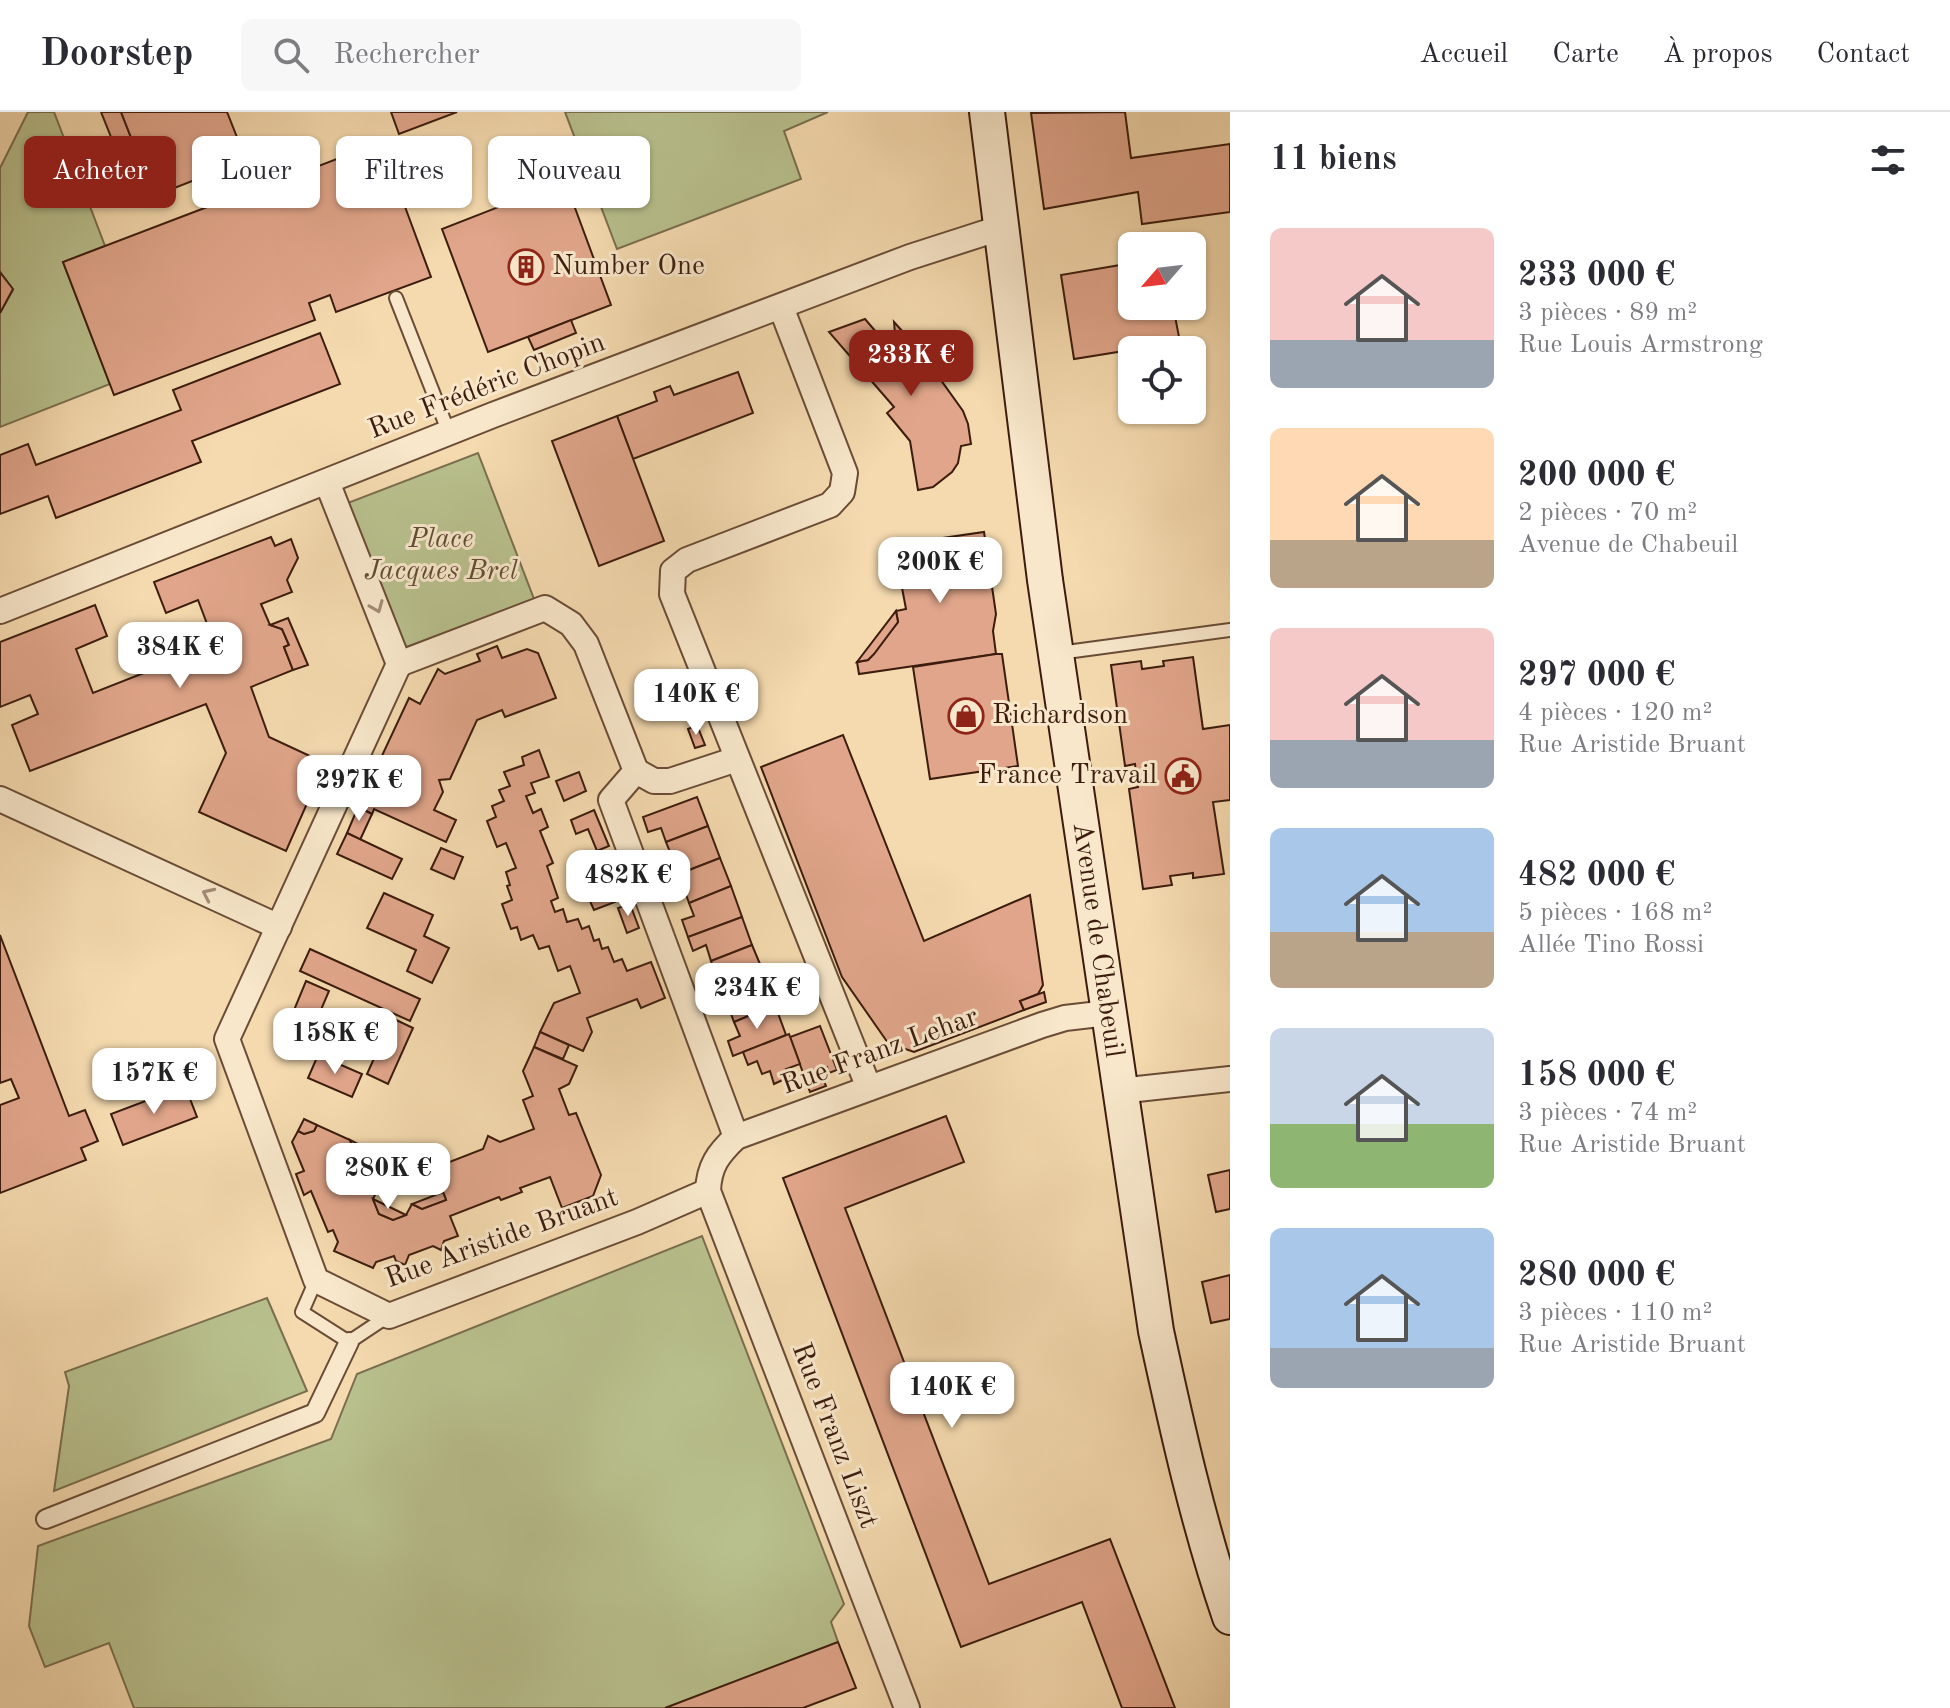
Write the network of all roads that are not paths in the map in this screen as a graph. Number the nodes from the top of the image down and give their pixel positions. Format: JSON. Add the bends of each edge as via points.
{"nodes":[{"id":1,"x":987,"y":112,"type":"edge"},
{"id":2,"x":1000,"y":228,"type":"junction"},
{"id":3,"x":396,"y":298,"type":"dead end"},
{"id":4,"x":781,"y":307,"type":"junction"},
{"id":5,"x":449,"y":433,"type":"junction"},
{"id":6,"x":327,"y":482,"type":"junction"},
{"id":7,"x":0,"y":611,"type":"edge"},
{"id":8,"x":1230,"y":630,"type":"edge"},
{"id":9,"x":1056,"y":654,"type":"junction"},
{"id":10,"x":399,"y":664,"type":"junction"},
{"id":11,"x":737,"y":759,"type":"junction"},
{"id":12,"x":636,"y":771,"type":"junction"},
{"id":13,"x":0,"y":799,"type":"edge"},
{"id":14,"x":279,"y":927,"type":"junction"},
{"id":15,"x":1108,"y":1013,"type":"junction"},
{"id":16,"x":1230,"y":1079,"type":"edge"},
{"id":17,"x":869,"y":1088,"type":"junction"},
{"id":18,"x":1119,"y":1091,"type":"junction"},
{"id":19,"x":736,"y":1137,"type":"junction"},
{"id":20,"x":708,"y":1191,"type":"junction"},
{"id":21,"x":316,"y":1280,"type":"junction"},
{"id":22,"x":389,"y":1316,"type":"junction"},
{"id":23,"x":349,"y":1342,"type":"junction"},
{"id":24,"x":46,"y":1519,"type":"dead end"},
{"id":25,"x":1230,"y":1617,"type":"edge"},
{"id":26,"x":912,"y":1706,"type":"edge"}],
"edges":[{"from":1,"to":2,"type":"main road","name":"Avenue de Chabeuil"},
{"from":2,"to":4,"type":"street","name":"Rue Frédéric Chopin"},
{"from":2,"to":9,"type":"main road","name":"Avenue de Chabeuil"},
{"from":3,"to":5,"type":"lane"},
{"from":4,"to":5,"type":"street","name":"Rue Frédéric Chopin"},
{"from":4,"to":11,"type":"street","via":[[845,473],[842,492],[830,505],[687,560],[673,571],[672,594]]},
{"from":5,"to":6,"type":"street","name":"Rue Frédéric Chopin"},
{"from":6,"to":7,"type":"street","name":"Rue Frédéric Chopin"},
{"from":6,"to":10,"type":"street","one_way":true},
{"from":8,"to":9,"type":"lane"},
{"from":9,"to":15,"type":"main road","name":"Avenue de Chabeuil"},
{"from":10,"to":12,"type":"street","via":[[545,608],[571,624],[586,644]]},
{"from":10,"to":14,"type":"street"},
{"from":11,"to":12,"type":"street","via":[[670,781],[654,781]]},
{"from":11,"to":17,"type":"street"},
{"from":12,"to":19,"type":"street","via":[[611,800]]},
{"from":14,"to":13,"type":"street","one_way":true},
{"from":14,"to":21,"type":"street","via":[[227,1039]]},
{"from":15,"to":17,"type":"street","name":"Rue Franz Lehar","via":[[1042,1025]]},
{"from":15,"to":18,"type":"main road","name":"Avenue de Chabeuil"},
{"from":16,"to":18,"type":"street"},
{"from":17,"to":19,"type":"street","name":"Rue Franz Lehar"},
{"from":18,"to":25,"type":"main road","name":"Avenue de Chabeuil","via":[[1156,1331],[1181,1449]]},
{"from":19,"to":20,"type":"street","via":[[718,1154]]},
{"from":20,"to":22,"type":"street","name":"Rue Aristide Bruant"},
{"from":20,"to":26,"type":"street","name":"Rue Franz Liszt"},
{"from":21,"to":22,"type":"street","name":"Rue Aristide Bruant"},
{"from":21,"to":23,"type":"lane","via":[[302,1312]]},
{"from":22,"to":23,"type":"lane"},
{"from":23,"to":24,"type":"street","via":[[315,1413]]}]}
